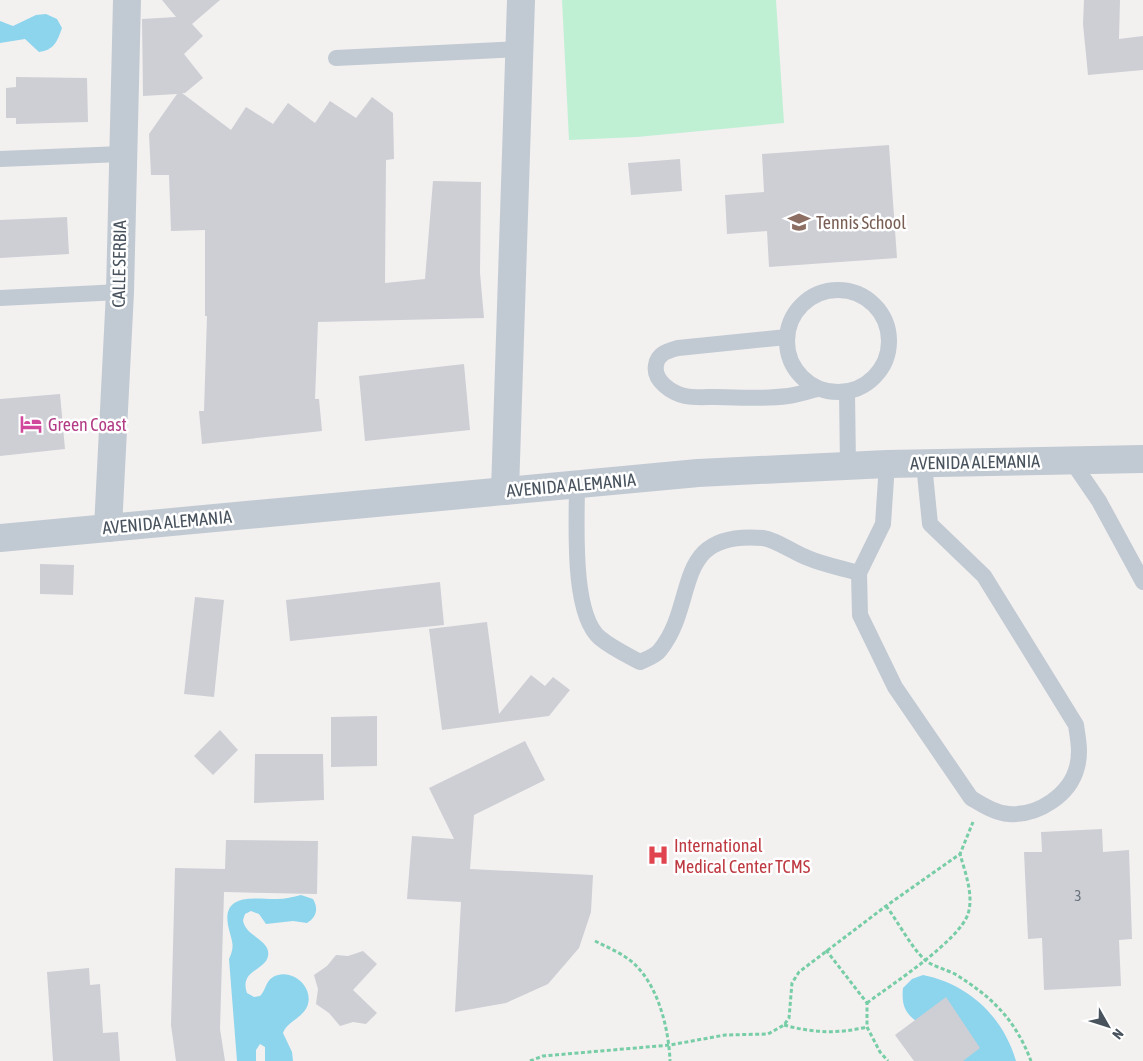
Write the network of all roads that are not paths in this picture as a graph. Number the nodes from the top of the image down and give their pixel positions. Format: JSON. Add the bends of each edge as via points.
{"nodes":[{"id":1,"x":126,"y":0,"type":"edge"},
{"id":2,"x":521,"y":0,"type":"edge"},
{"id":3,"x":520,"y":50,"type":"junction"},
{"id":4,"x":336,"y":58,"type":"dead end"},
{"id":5,"x":121,"y":154,"type":"junction"},
{"id":6,"x":0,"y":159,"type":"edge"},
{"id":7,"x":120,"y":292,"type":"junction"},
{"id":8,"x":0,"y":298,"type":"edge"},
{"id":9,"x":787,"y":337,"type":"junction"},
{"id":10,"x":818,"y":389,"type":"junction"},
{"id":11,"x":847,"y":392,"type":"junction"},
{"id":12,"x":1143,"y":459,"type":"edge"},
{"id":13,"x":1071,"y":460,"type":"junction"},
{"id":14,"x":887,"y":464,"type":"junction"},
{"id":15,"x":924,"y":464,"type":"junction"},
{"id":16,"x":848,"y":466,"type":"junction"},
{"id":17,"x":577,"y":484,"type":"junction"},
{"id":18,"x":505,"y":491,"type":"junction"},
{"id":19,"x":108,"y":528,"type":"junction"},
{"id":20,"x":0,"y":538,"type":"edge"},
{"id":21,"x":859,"y":573,"type":"junction"},
{"id":22,"x":1143,"y":582,"type":"edge"}],
"edges":[{"from":1,"to":5,"type":"street","name":"CALLE SERBIA"},
{"from":2,"to":3,"type":"street"},
{"from":3,"to":4,"type":"lane"},
{"from":3,"to":18,"type":"street"},
{"from":5,"to":6,"type":"lane"},
{"from":5,"to":7,"type":"street","name":"CALLE SERBIA"},
{"from":7,"to":8,"type":"lane"},
{"from":7,"to":19,"type":"street","name":"CALLE SERBIA"},
{"from":9,"to":10,"type":"lane","via":[[789,358],[796,370]]},
{"from":9,"to":10,"type":"lane","via":[[678,348],[665,352],[655,366],[663,385],[686,396],[762,398]]},
{"from":9,"to":11,"type":"lane","via":[[794,315],[815,295],[843,290],[870,301],[887,325],[887,354],[882,367],[872,378]]},
{"from":10,"to":11,"type":"lane"},
{"from":11,"to":16,"type":"lane"},
{"from":12,"to":13,"type":"street","name":"AVENIDA ALEMANIA"},
{"from":13,"to":15,"type":"street","name":"AVENIDA ALEMANIA"},
{"from":13,"to":22,"type":"lane","via":[[1099,501]]},
{"from":14,"to":15,"type":"street","name":"AVENIDA ALEMANIA"},
{"from":14,"to":16,"type":"street","name":"AVENIDA ALEMANIA"},
{"from":14,"to":21,"type":"lane","via":[[883,524]]},
{"from":15,"to":21,"type":"lane","via":[[930,524],[984,576],[1076,725],[1080,746],[1077,768],[1067,787],[1052,802],[1032,812],[1010,814],[989,809],[971,798],[895,687],[860,615]]},
{"from":16,"to":17,"type":"street","name":"AVENIDA ALEMANIA","via":[[698,473]]},
{"from":17,"to":18,"type":"street","name":"AVENIDA ALEMANIA"},
{"from":17,"to":21,"type":"lane","via":[[578,575],[584,611],[599,637],[640,662],[659,652],[670,634],[688,576],[710,546],[725,540],[764,538],[808,558]]},
{"from":18,"to":19,"type":"street","name":"AVENIDA ALEMANIA"},
{"from":19,"to":20,"type":"street","name":"AVENIDA ALEMANIA"}]}
